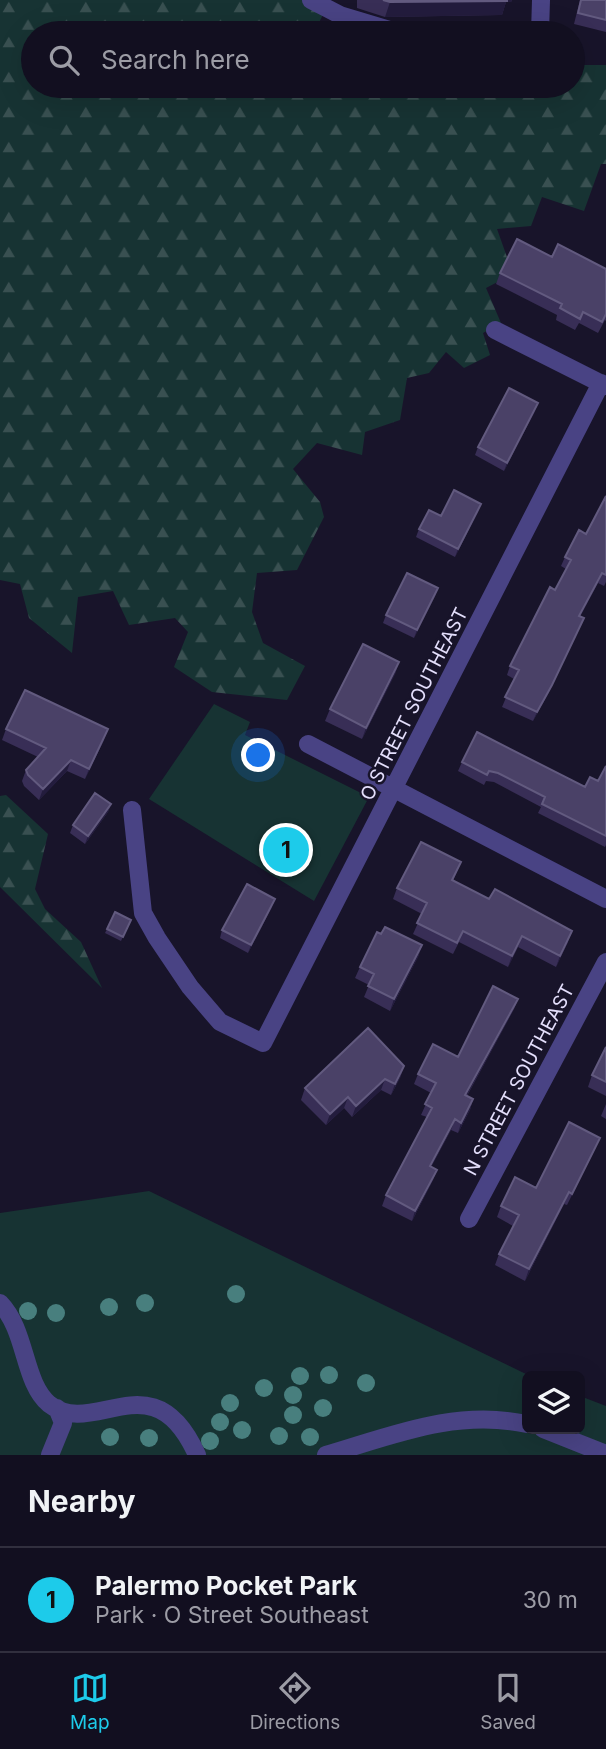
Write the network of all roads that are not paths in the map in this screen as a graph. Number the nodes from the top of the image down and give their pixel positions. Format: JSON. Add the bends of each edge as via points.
{"nodes":[{"id":1,"x":311,"y":0,"type":"edge"},
{"id":2,"x":541,"y":0,"type":"edge"},
{"id":3,"x":360,"y":21,"type":"edge"},
{"id":4,"x":540,"y":21,"type":"edge"},
{"id":5,"x":495,"y":330,"type":"dead end"},
{"id":6,"x":604,"y":385,"type":"edge"},
{"id":7,"x":308,"y":744,"type":"dead end"},
{"id":8,"x":394,"y":788,"type":"junction"},
{"id":9,"x":132,"y":810,"type":"dead end"},
{"id":10,"x":606,"y":900,"type":"edge"},
{"id":11,"x":606,"y":962,"type":"edge"},
{"id":12,"x":469,"y":1219,"type":"dead end"},
{"id":13,"x":0,"y":1303,"type":"edge"},
{"id":14,"x":57,"y":1408,"type":"junction"},
{"id":15,"x":522,"y":1423,"type":"edge"},
{"id":16,"x":556,"y":1434,"type":"edge"},
{"id":17,"x":606,"y":1454,"type":"edge"},
{"id":18,"x":50,"y":1455,"type":"edge"},
{"id":19,"x":197,"y":1455,"type":"edge"},
{"id":20,"x":326,"y":1455,"type":"edge"}],
"edges":[{"from":1,"to":3,"type":"street"},
{"from":2,"to":4,"type":"street"},
{"from":5,"to":6,"type":"street"},
{"from":6,"to":8,"type":"street","name":"O STREET SOUTHEAST"},
{"from":7,"to":8,"type":"street"},
{"from":8,"to":9,"type":"street","name":"O STREET SOUTHEAST","via":[[263,1043],[220,1022],[157,938],[143,913]]},
{"from":8,"to":10,"type":"street"},
{"from":11,"to":12,"type":"street","name":"N STREET SOUTHEAST"},
{"from":13,"to":14,"type":"street","via":[[17,1325],[38,1388]]},
{"from":14,"to":18,"type":"street","via":[[63,1423]]},
{"from":14,"to":19,"type":"street","via":[[156,1408],[180,1425]]},
{"from":15,"to":20,"type":"street","via":[[444,1421]]},
{"from":16,"to":17,"type":"street"}]}
